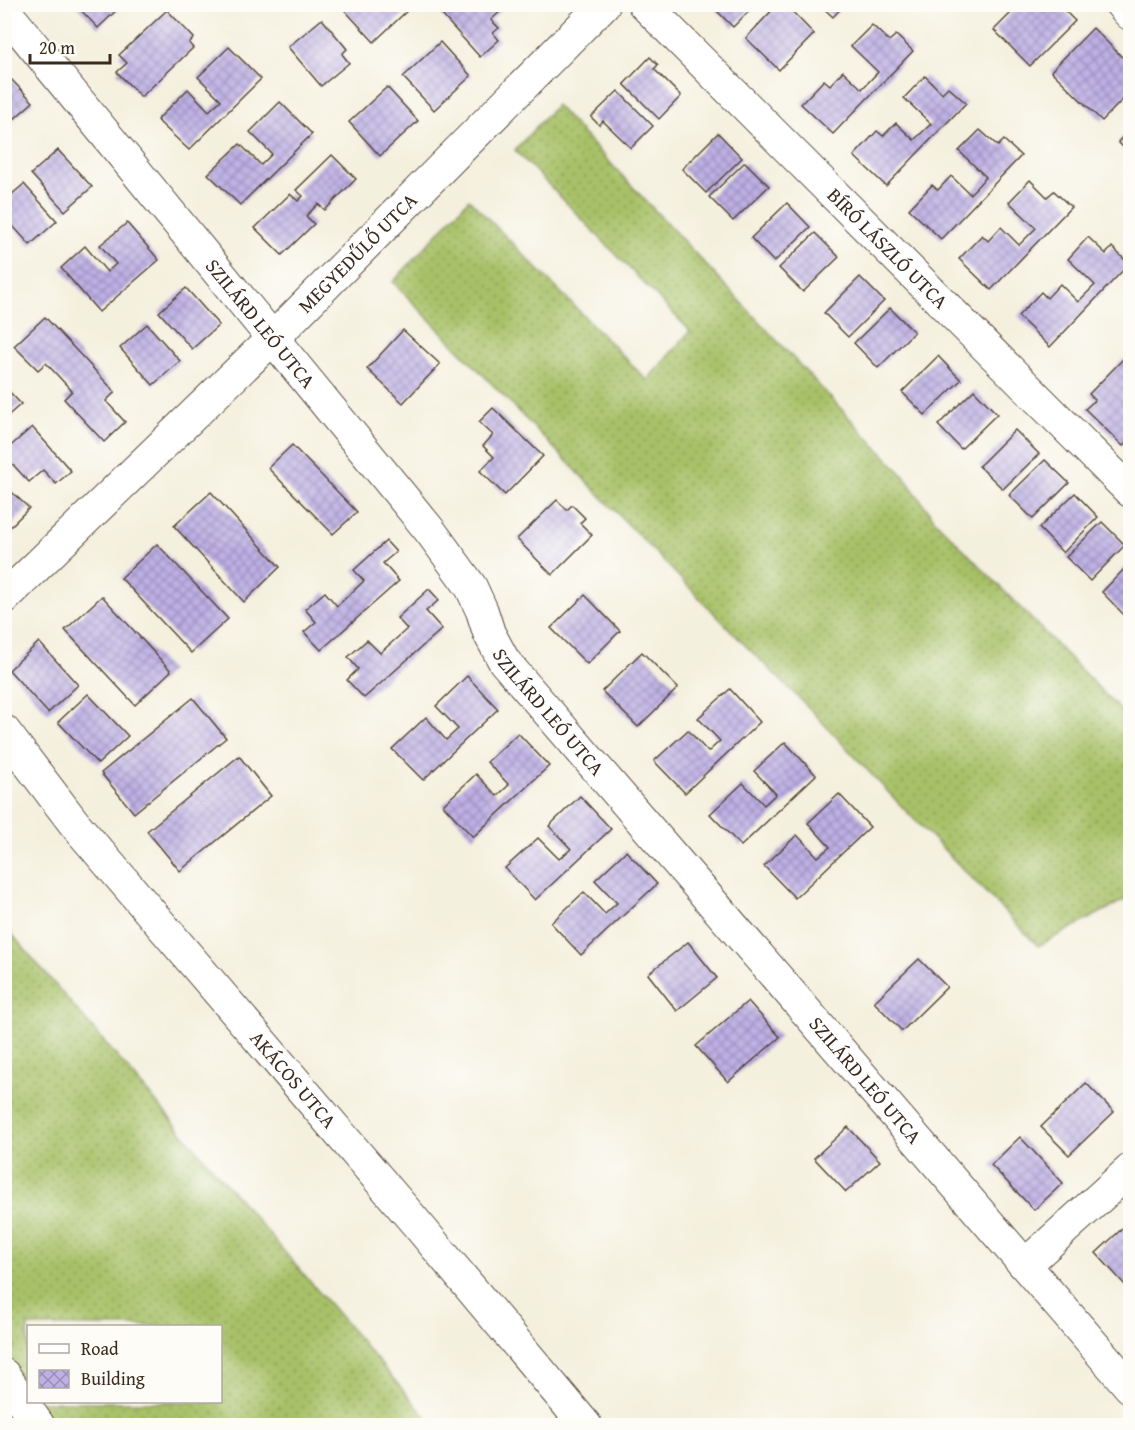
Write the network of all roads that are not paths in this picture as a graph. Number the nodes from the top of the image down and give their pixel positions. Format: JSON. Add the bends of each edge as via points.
{"nodes":[{"id":1,"x":604,"y":4,"type":"edge"},
{"id":2,"x":644,"y":4,"type":"edge"},
{"id":3,"x":1121,"y":4,"type":"edge"},
{"id":4,"x":4,"y":10,"type":"edge"},
{"id":5,"x":1131,"y":14,"type":"edge"},
{"id":6,"x":274,"y":337,"type":"junction"},
{"id":7,"x":1127,"y":481,"type":"edge"},
{"id":8,"x":4,"y":597,"type":"edge"},
{"id":9,"x":4,"y":731,"type":"edge"},
{"id":10,"x":1131,"y":1170,"type":"edge"},
{"id":11,"x":1025,"y":1264,"type":"junction"},
{"id":12,"x":4,"y":1375,"type":"edge"},
{"id":13,"x":1131,"y":1387,"type":"edge"},
{"id":14,"x":39,"y":1425,"type":"edge"},
{"id":15,"x":586,"y":1425,"type":"edge"}],
"edges":[{"from":1,"to":6,"type":"street","name":"MEGYEDŰLŐ UTCA"},
{"from":2,"to":7,"type":"street","name":"BÍRÓ LÁSZLÓ UTCA"},
{"from":3,"to":5,"type":"street"},
{"from":4,"to":6,"type":"street","name":"SZILÁRD LEÓ UTCA"},
{"from":6,"to":8,"type":"street","name":"MEGYEDŰLŐ UTCA"},
{"from":6,"to":11,"type":"street","name":"SZILÁRD LEÓ UTCA","via":[[471,587],[504,662]]},
{"from":9,"to":15,"type":"street","name":"AKÁCOS UTCA","via":[[74,824]]},
{"from":10,"to":11,"type":"street"},
{"from":11,"to":13,"type":"street","name":"SZILÁRD LEÓ UTCA"},
{"from":12,"to":14,"type":"street"}]}
